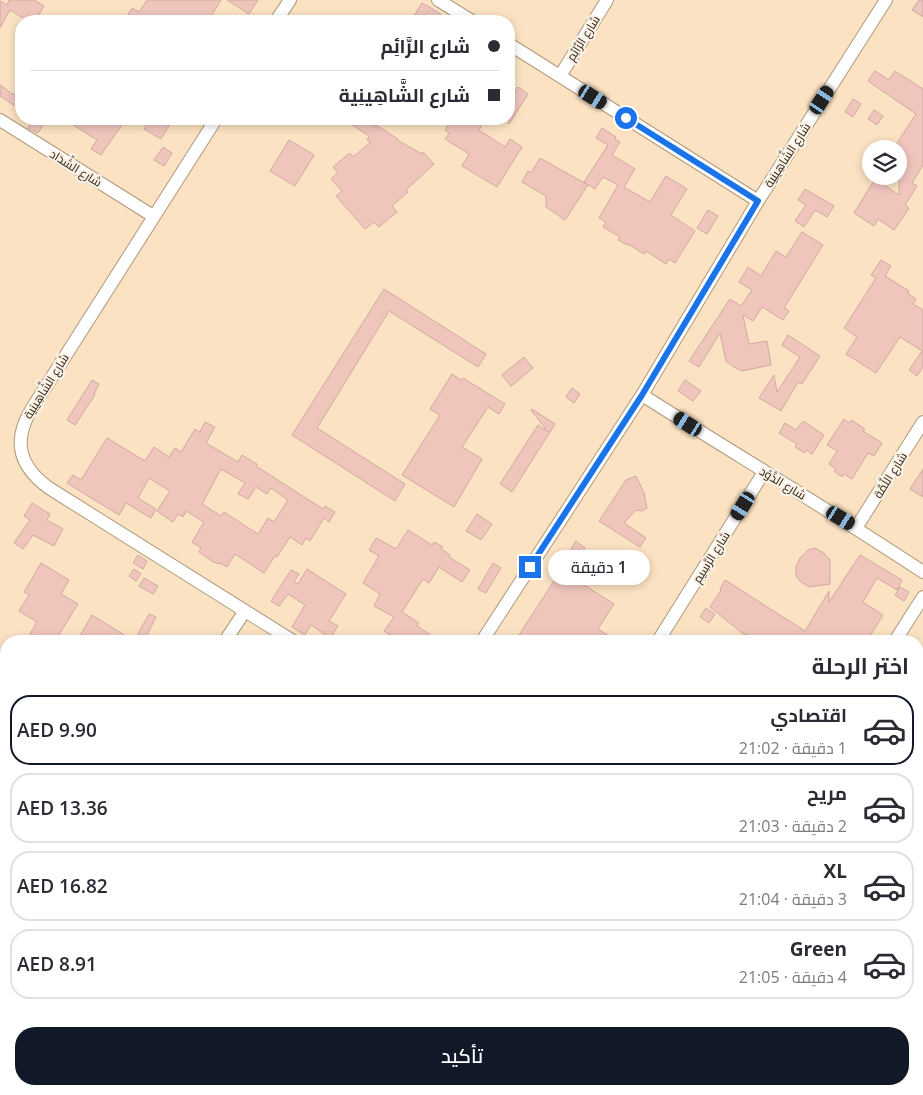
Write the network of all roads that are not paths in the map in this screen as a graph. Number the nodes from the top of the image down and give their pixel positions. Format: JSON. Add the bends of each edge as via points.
{"nodes":[{"id":1,"x":290,"y":0,"type":"edge"},
{"id":2,"x":438,"y":0,"type":"edge"},
{"id":3,"x":607,"y":0,"type":"edge"},
{"id":4,"x":886,"y":0,"type":"edge"},
{"id":5,"x":280,"y":15,"type":"edge"},
{"id":6,"x":462,"y":15,"type":"edge"},
{"id":7,"x":515,"y":48,"type":"edge"},
{"id":8,"x":560,"y":76,"type":"junction"},
{"id":9,"x":0,"y":120,"type":"edge"},
{"id":10,"x":212,"y":125,"type":"edge"},
{"id":11,"x":758,"y":201,"type":"junction"},
{"id":12,"x":153,"y":216,"type":"junction"},
{"id":13,"x":642,"y":395,"type":"junction"},
{"id":14,"x":923,"y":422,"type":"edge"},
{"id":15,"x":764,"y":472,"type":"junction"},
{"id":16,"x":856,"y":528,"type":"junction"},
{"id":17,"x":923,"y":572,"type":"edge"},
{"id":18,"x":923,"y":597,"type":"edge"},
{"id":19,"x":245,"y":611,"type":"junction"},
{"id":20,"x":229,"y":635,"type":"edge"},
{"id":21,"x":283,"y":635,"type":"edge"},
{"id":22,"x":486,"y":635,"type":"edge"},
{"id":23,"x":662,"y":635,"type":"edge"},
{"id":24,"x":899,"y":635,"type":"edge"}],
"edges":[{"from":1,"to":5,"type":"street"},
{"from":2,"to":6,"type":"street"},
{"from":3,"to":8,"type":"street","name":"شارع الرَّائِم"},
{"from":4,"to":11,"type":"street","name":"شارع الشَّاهِينِية"},
{"from":7,"to":8,"type":"street"},
{"from":8,"to":11,"type":"street"},
{"from":9,"to":12,"type":"street","name":"شارع الشِّدَاد"},
{"from":10,"to":12,"type":"street","name":"شارع الشَّاهِينِية"},
{"from":11,"to":13,"type":"street","name":"شارع الشَّاهِينِية"},
{"from":12,"to":19,"type":"street","name":"شارع الشَّاهِينِية","via":[[24,421],[20,446],[23,459],[29,470],[49,488]]},
{"from":13,"to":15,"type":"street","name":"شارع الذَّوْد"},
{"from":13,"to":22,"type":"street","name":"شارع الشَّاهِينِية"},
{"from":14,"to":16,"type":"street","name":"شارع اللَّمَّة"},
{"from":15,"to":16,"type":"street","name":"شارع الذَّوْد"},
{"from":15,"to":23,"type":"street","name":"شارع الرَّسِيم"},
{"from":16,"to":17,"type":"street","name":"شارع الذَّوْد"},
{"from":18,"to":24,"type":"street"},
{"from":19,"to":20,"type":"street"},
{"from":19,"to":21,"type":"street","name":"شارع الشَّاهِينِية"}]}
